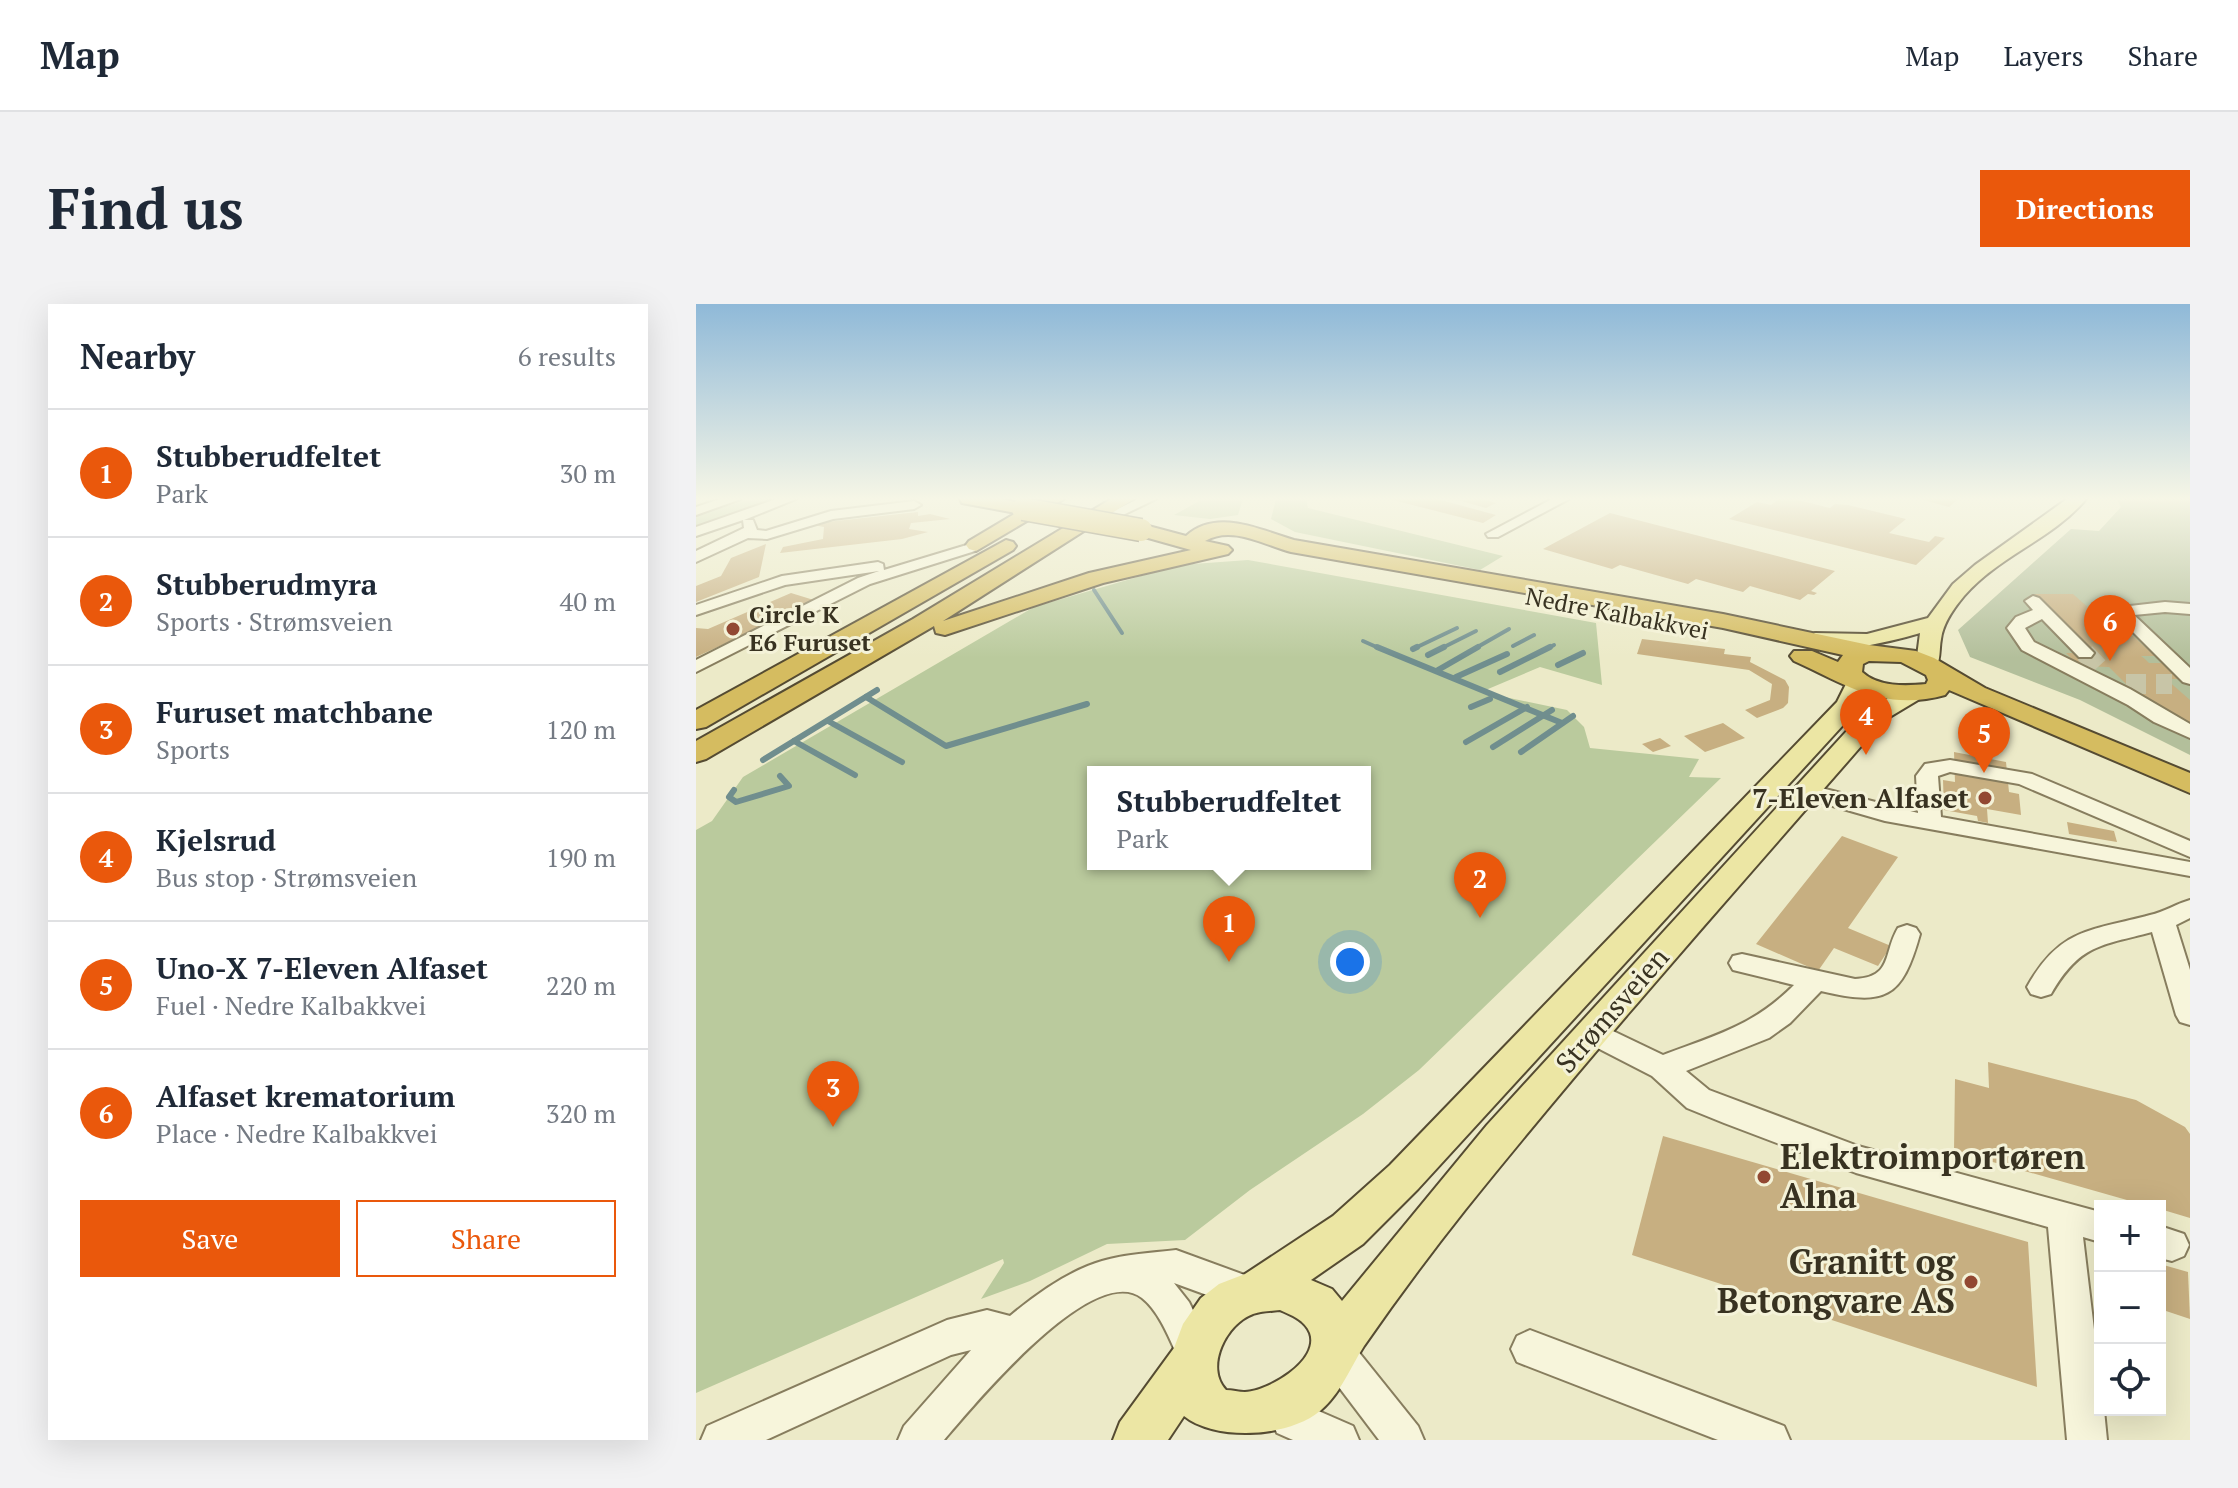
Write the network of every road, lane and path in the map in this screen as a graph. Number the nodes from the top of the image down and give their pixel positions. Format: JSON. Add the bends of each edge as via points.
{"nodes":[{"id":1,"x":956,"y":552,"type":"edge"},
{"id":2,"x":963,"y":552,"type":"edge"},
{"id":3,"x":993,"y":552,"type":"edge"},
{"id":4,"x":1039,"y":552,"type":"edge"},
{"id":5,"x":1177,"y":552,"type":"edge"},
{"id":6,"x":1285,"y":552,"type":"edge"},
{"id":7,"x":1326,"y":552,"type":"edge"},
{"id":8,"x":2007,"y":552,"type":"edge"},
{"id":9,"x":928,"y":560,"type":"junction"},
{"id":10,"x":714,"y":562,"type":"dead end"},
{"id":11,"x":696,"y":569,"type":"edge"},
{"id":12,"x":854,"y":586,"type":"junction"},
{"id":13,"x":760,"y":592,"type":"junction"},
{"id":14,"x":2190,"y":609,"type":"edge"},
{"id":15,"x":696,"y":610,"type":"edge"},
{"id":16,"x":696,"y":622,"type":"edge"},
{"id":17,"x":1934,"y":623,"type":"junction"},
{"id":18,"x":1803,"y":640,"type":"junction"},
{"id":19,"x":1874,"y":653,"type":"junction"},
{"id":20,"x":696,"y":667,"type":"edge"},
{"id":21,"x":835,"y":675,"type":"junction"},
{"id":22,"x":1856,"y":680,"type":"junction"},
{"id":23,"x":1924,"y":682,"type":"junction"},
{"id":24,"x":2184,"y":682,"type":"edge"},
{"id":25,"x":2125,"y":689,"type":"junction"},
{"id":26,"x":696,"y":700,"type":"edge"},
{"id":27,"x":696,"y":721,"type":"edge"},
{"id":28,"x":2190,"y":732,"type":"edge"},
{"id":29,"x":696,"y":753,"type":"edge"},
{"id":30,"x":2190,"y":784,"type":"edge"},
{"id":31,"x":1806,"y":791,"type":"junction"},
{"id":32,"x":2190,"y":802,"type":"edge"},
{"id":33,"x":1930,"y":823,"type":"junction"},
{"id":34,"x":2190,"y":850,"type":"edge"},
{"id":35,"x":2190,"y":869,"type":"edge"},
{"id":36,"x":2190,"y":908,"type":"edge"},
{"id":37,"x":2162,"y":921,"type":"junction"},
{"id":38,"x":1907,"y":934,"type":"dead end"},
{"id":39,"x":1742,"y":963,"type":"dead end"},
{"id":40,"x":1815,"y":980,"type":"junction"},
{"id":41,"x":2041,"y":987,"type":"dead end"},
{"id":42,"x":2190,"y":1015,"type":"edge"},
{"id":43,"x":1592,"y":1032,"type":"junction"},
{"id":44,"x":1662,"y":1068,"type":"junction"},
{"id":45,"x":2064,"y":1218,"type":"junction"},
{"id":46,"x":2094,"y":1226,"type":"edge"},
{"id":47,"x":1123,"y":1272,"type":"junction"},
{"id":48,"x":1254,"y":1292,"type":"junction"},
{"id":49,"x":1015,"y":1335,"type":"junction"},
{"id":50,"x":1530,"y":1349,"type":"dead end"},
{"id":51,"x":1336,"y":1350,"type":"junction"},
{"id":52,"x":1194,"y":1357,"type":"junction"},
{"id":53,"x":1268,"y":1429,"type":"edge"},
{"id":54,"x":721,"y":1440,"type":"edge"},
{"id":55,"x":918,"y":1440,"type":"edge"},
{"id":56,"x":1138,"y":1440,"type":"edge"},
{"id":57,"x":1339,"y":1440,"type":"edge"},
{"id":58,"x":1404,"y":1440,"type":"edge"},
{"id":59,"x":1770,"y":1440,"type":"edge"},
{"id":60,"x":2087,"y":1440,"type":"edge"}],
"edges":[{"from":1,"to":9,"type":"street"},
{"from":2,"to":26,"type":"highway"},
{"from":3,"to":27,"type":"highway"},
{"from":4,"to":21,"type":"highway"},
{"from":5,"to":21,"type":"highway","via":[[967,619]]},
{"from":6,"to":22,"type":"highway","name":"Nedre Kalbakkvei","via":[[1720,634],[1792,653]]},
{"from":7,"to":18,"type":"highway","name":"Nedre Kalbakkvei","via":[[1663,610]]},
{"from":8,"to":17,"type":"main road","via":[[1953,596]]},
{"from":9,"to":12,"type":"street"},
{"from":9,"to":13,"type":"street","via":[[866,561]]},
{"from":10,"to":11,"type":"street"},
{"from":12,"to":13,"type":"street"},
{"from":12,"to":20,"type":"street"},
{"from":13,"to":15,"type":"street"},
{"from":13,"to":16,"type":"street"},
{"from":14,"to":24,"type":"street","via":[[2121,612]]},
{"from":17,"to":18,"type":"main road","via":[[1868,641]]},
{"from":17,"to":19,"type":"main road","via":[[1907,641]]},
{"from":17,"to":23,"type":"main road"},
{"from":18,"to":19,"type":"highway","name":"Nedre Kalbakkvei"},
{"from":19,"to":22,"type":"highway","via":[[1848,665]]},
{"from":19,"to":23,"type":"highway","name":"Nedre Kalbakkvei","via":[[1909,657]]},
{"from":21,"to":29,"type":"highway"},
{"from":22,"to":23,"type":"highway","name":"Nedre Kalbakkvei","via":[[1876,690]]},
{"from":22,"to":48,"type":"main road","name":"Strømsveien","via":[[1846,707],[1404,1177],[1348,1230]]},
{"from":23,"to":30,"type":"highway","via":[[1975,693]]},
{"from":23,"to":31,"type":"main road","name":"Strømsveien","via":[[1874,716]]},
{"from":23,"to":32,"type":"highway","via":[[1961,704],[2040,733]]},
{"from":25,"to":25,"type":"street","via":[[2038,607],[2016,628],[2028,646]]},
{"from":25,"to":28,"type":"street"},
{"from":31,"to":33,"type":"street"},
{"from":31,"to":43,"type":"main road","name":"Strømsveien"},
{"from":33,"to":34,"type":"street","via":[[1927,776],[1932,768],[1950,766],[2024,779]]},
{"from":33,"to":35,"type":"street"},
{"from":36,"to":37,"type":"street"},
{"from":37,"to":41,"type":"street","via":[[2113,930],[2069,951],[2050,965]]},
{"from":37,"to":42,"type":"street"},
{"from":38,"to":40,"type":"street","via":[[1895,975],[1883,985],[1855,989]]},
{"from":39,"to":40,"type":"street"},
{"from":40,"to":44,"type":"street","via":[[1759,1030]]},
{"from":43,"to":44,"type":"street"},
{"from":43,"to":51,"type":"main road","name":"Strømsveien","via":[[1398,1259]]},
{"from":44,"to":45,"type":"street","via":[[1698,1099],[1735,1114],[1856,1159]]},
{"from":45,"to":46,"type":"street"},
{"from":45,"to":60,"type":"street"},
{"from":47,"to":48,"type":"street","via":[[1176,1266]]},
{"from":47,"to":49,"type":"street","via":[[1068,1295]]},
{"from":47,"to":52,"type":"street","via":[[1155,1286],[1176,1314]]},
{"from":48,"to":51,"type":"main road","via":[[1282,1289],[1303,1295],[1331,1325]]},
{"from":48,"to":52,"type":"main road","via":[[1214,1316]]},
{"from":49,"to":54,"type":"street","via":[[987,1328],[947,1338]]},
{"from":49,"to":55,"type":"street","via":[[959,1389]]},
{"from":50,"to":59,"type":"street"},
{"from":51,"to":53,"type":"main road","via":[[1323,1391],[1309,1407]]},
{"from":51,"to":58,"type":"street"},
{"from":52,"to":53,"type":"main road","via":[[1194,1380],[1211,1411],[1235,1425]]},
{"from":52,"to":56,"type":"main road"},
{"from":53,"to":57,"type":"street"}]}
